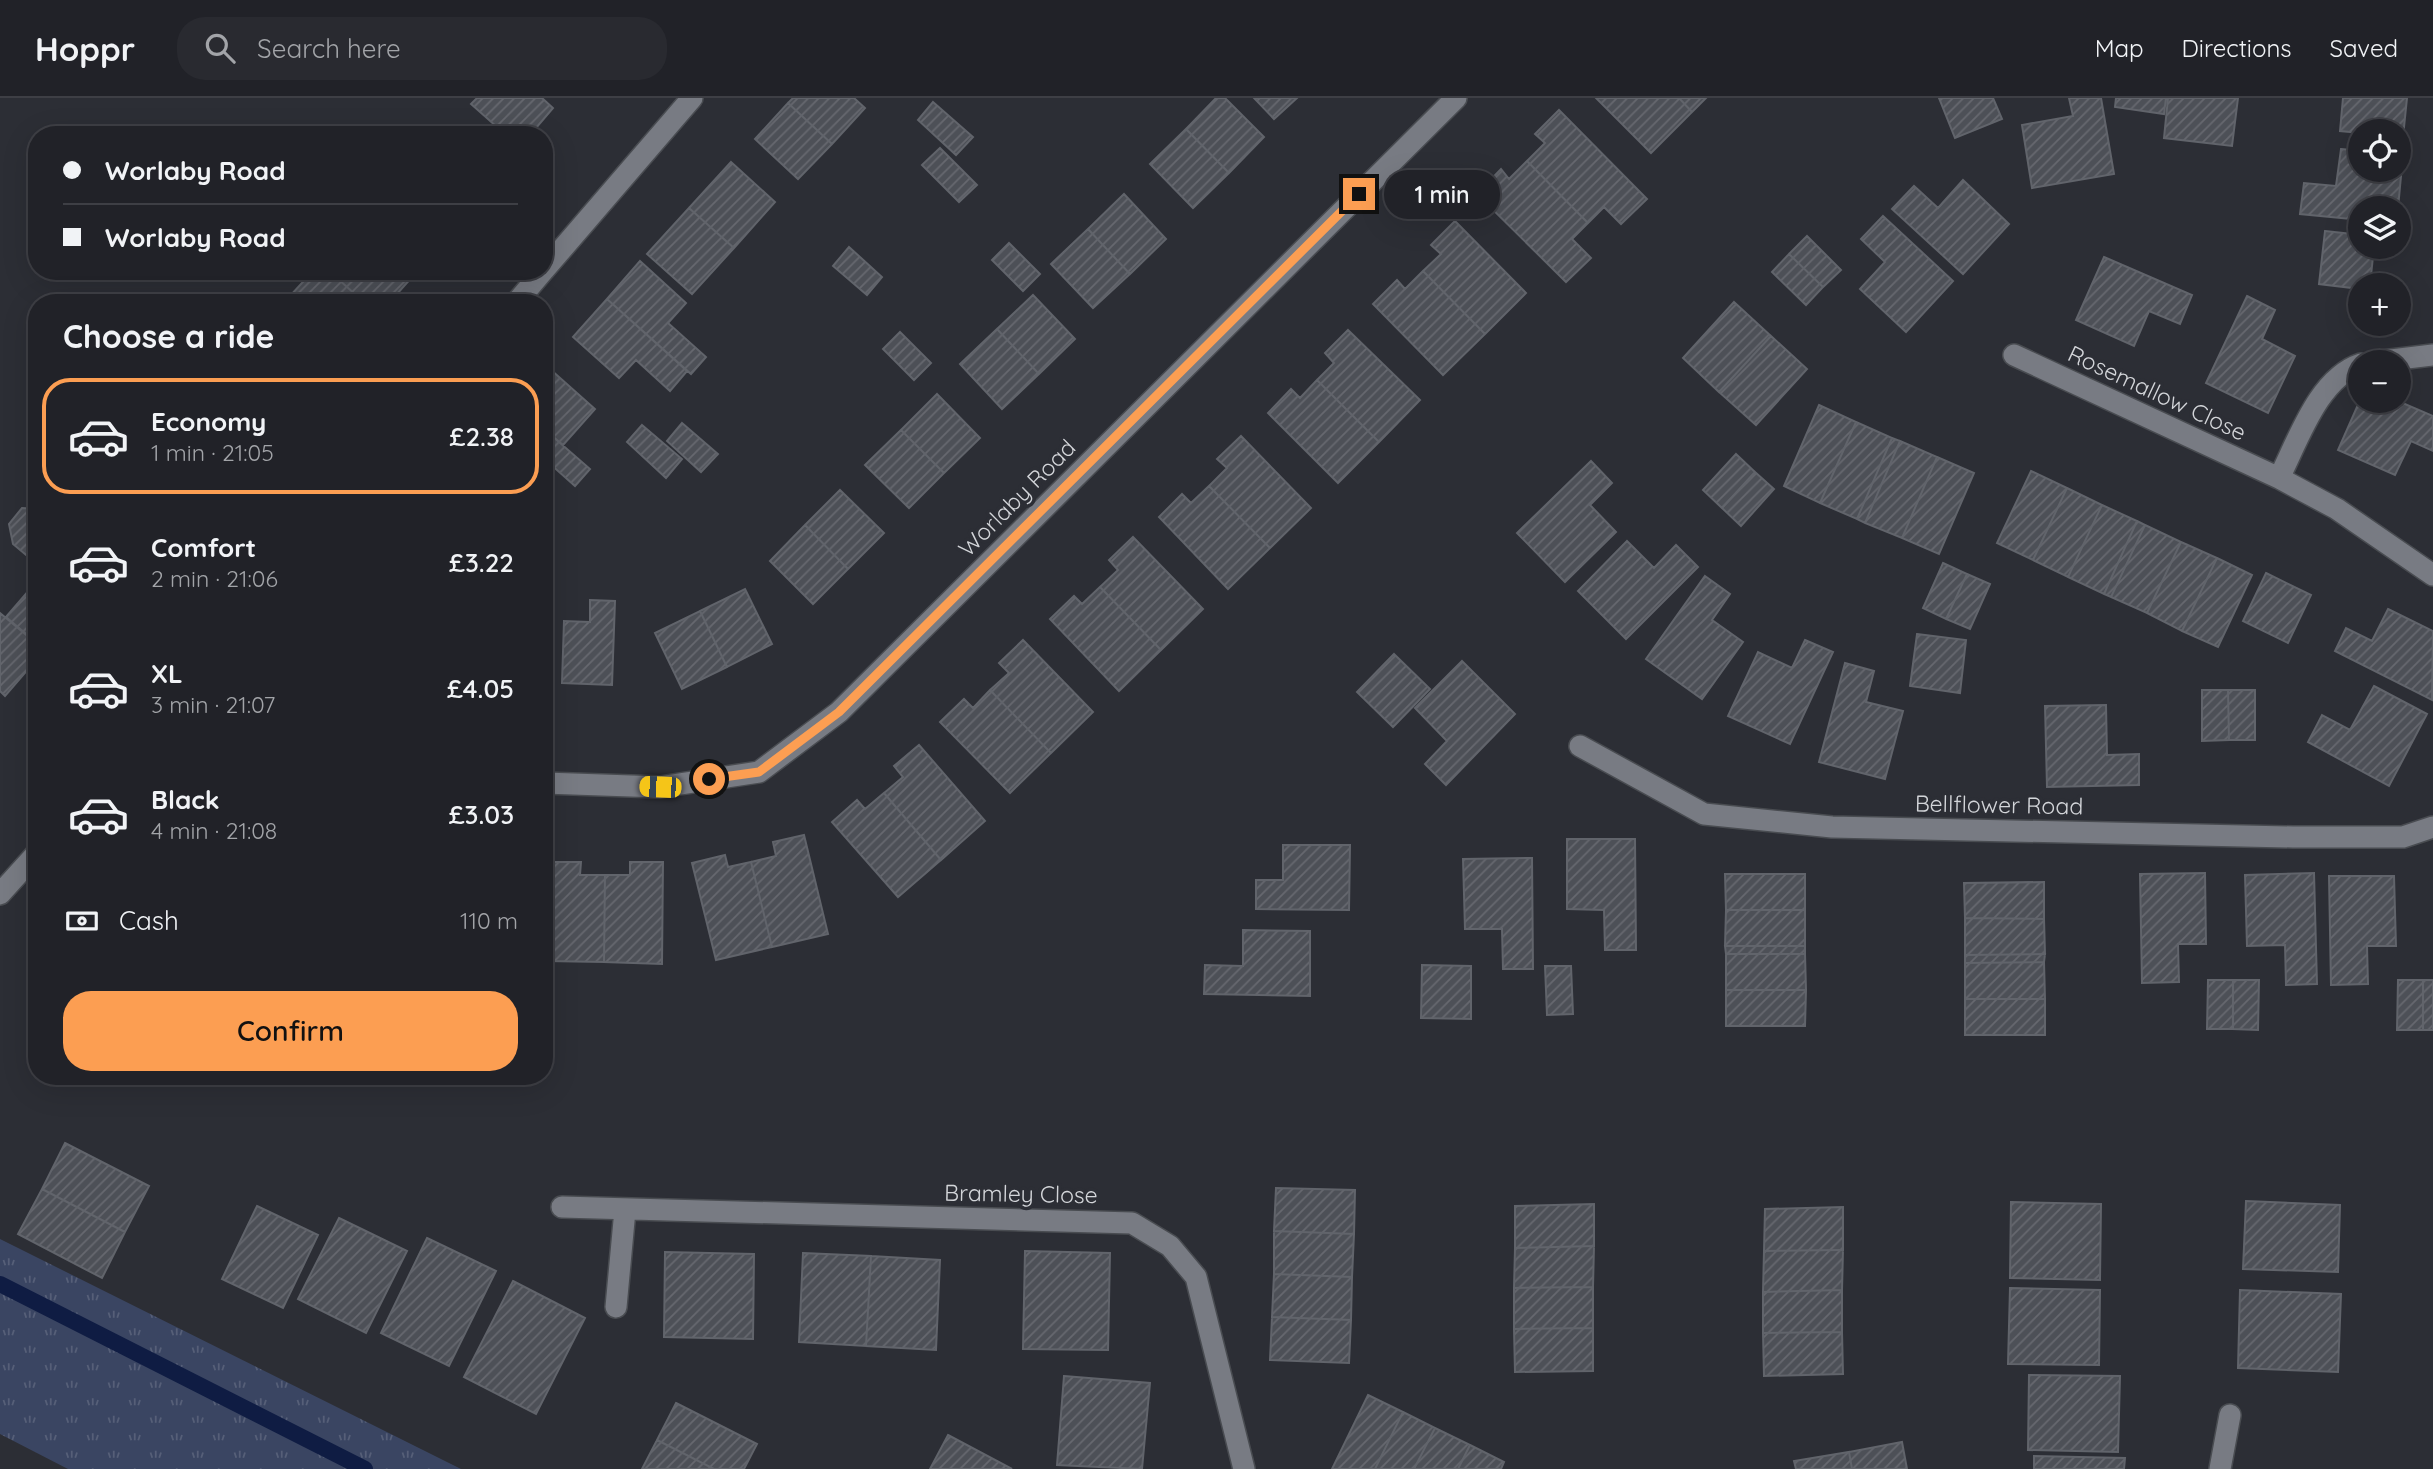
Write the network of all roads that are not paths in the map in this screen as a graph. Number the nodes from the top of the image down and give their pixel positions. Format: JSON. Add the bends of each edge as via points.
{"nodes":[{"id":1,"x":692,"y":98,"type":"edge"},
{"id":2,"x":1455,"y":98,"type":"edge"},
{"id":3,"x":553,"y":260,"type":"edge"},
{"id":4,"x":536,"y":280,"type":"edge"},
{"id":5,"x":524,"y":294,"type":"edge"},
{"id":6,"x":2014,"y":355,"type":"dead end"},
{"id":7,"x":2433,"y":355,"type":"edge"},
{"id":8,"x":2411,"y":358,"type":"edge"},
{"id":9,"x":2348,"y":371,"type":"edge"},
{"id":10,"x":2279,"y":478,"type":"junction"},
{"id":11,"x":2433,"y":575,"type":"edge"},
{"id":12,"x":1580,"y":746,"type":"dead end"},
{"id":13,"x":553,"y":783,"type":"edge"},
{"id":14,"x":2433,"y":827,"type":"edge"},
{"id":15,"x":28,"y":863,"type":"edge"},
{"id":16,"x":0,"y":894,"type":"edge"},
{"id":17,"x":562,"y":1207,"type":"dead end"},
{"id":18,"x":625,"y":1210,"type":"junction"},
{"id":19,"x":616,"y":1307,"type":"dead end"},
{"id":20,"x":2230,"y":1415,"type":"dead end"},
{"id":21,"x":1244,"y":1469,"type":"edge"},
{"id":22,"x":2220,"y":1469,"type":"edge"}],
"edges":[{"from":1,"to":3,"type":"street"},
{"from":2,"to":13,"type":"street","name":"Worlaby Road","via":[[839,712],[759,772],[660,787]]},
{"from":4,"to":5,"type":"street"},
{"from":6,"to":10,"type":"street","name":"Rosemallow Close"},
{"from":7,"to":8,"type":"street"},
{"from":9,"to":10,"type":"street","via":[[2322,392]]},
{"from":10,"to":11,"type":"street","name":"Rosemallow Close","via":[[2337,509]]},
{"from":12,"to":14,"type":"street","name":"Bellflower Road","via":[[1704,814],[1832,827],[2403,837]]},
{"from":15,"to":16,"type":"street"},
{"from":17,"to":18,"type":"street","name":"Bramley Close"},
{"from":18,"to":19,"type":"street"},
{"from":18,"to":21,"type":"street","name":"Bramley Close","via":[[1132,1223],[1170,1246],[1196,1276]]},
{"from":20,"to":22,"type":"street"}]}
